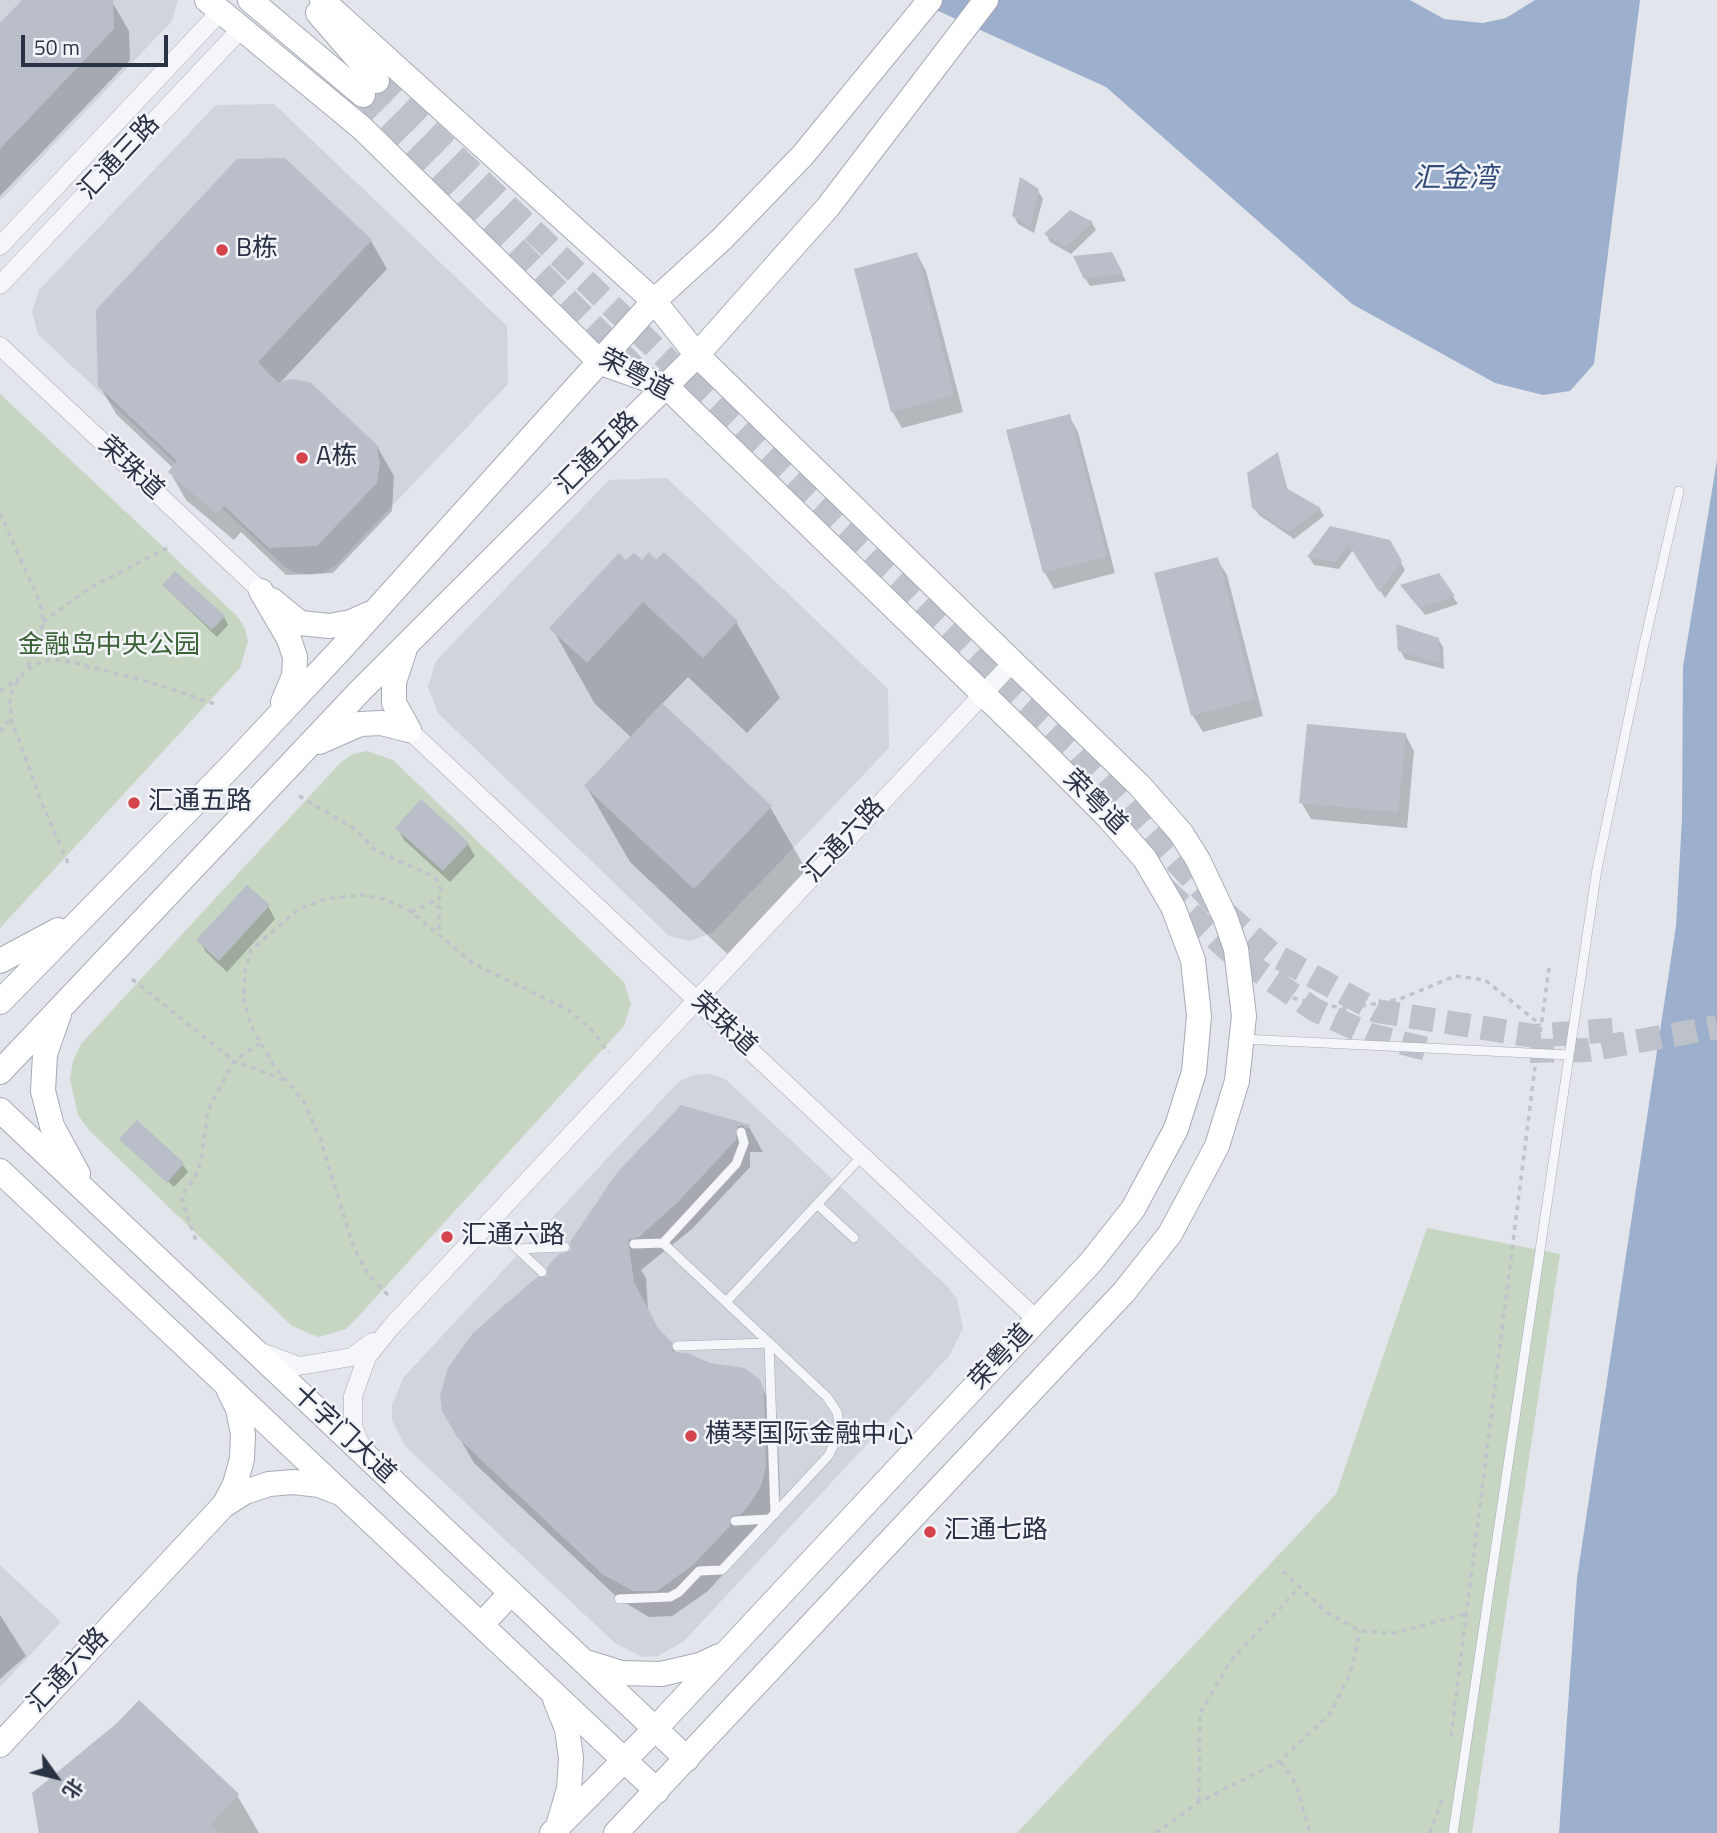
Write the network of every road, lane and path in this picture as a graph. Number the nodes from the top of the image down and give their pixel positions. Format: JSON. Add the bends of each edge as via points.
{"nodes":[{"id":1,"x":250,"y":0,"type":"edge"},
{"id":2,"x":308,"y":0,"type":"edge"},
{"id":3,"x":322,"y":0,"type":"edge"},
{"id":4,"x":930,"y":0,"type":"edge"},
{"id":5,"x":986,"y":0,"type":"edge"},
{"id":6,"x":213,"y":6,"type":"edge"},
{"id":7,"x":240,"y":30,"type":"junction"},
{"id":8,"x":0,"y":246,"type":"edge"},
{"id":9,"x":0,"y":285,"type":"edge"},
{"id":10,"x":654,"y":302,"type":"junction"},
{"id":11,"x":0,"y":346,"type":"edge"},
{"id":12,"x":697,"y":355,"type":"junction"},
{"id":13,"x":601,"y":363,"type":"junction"},
{"id":14,"x":666,"y":386,"type":"junction"},
{"id":15,"x":1679,"y":491,"type":"dead end"},
{"id":16,"x":0,"y":513,"type":"edge"},
{"id":17,"x":171,"y":546,"type":"dead end"},
{"id":18,"x":261,"y":591,"type":"junction"},
{"id":19,"x":374,"y":611,"type":"junction"},
{"id":20,"x":43,"y":622,"type":"junction"},
{"id":21,"x":410,"y":642,"type":"junction"},
{"id":22,"x":1013,"y":662,"type":"junction"},
{"id":23,"x":22,"y":675,"type":"junction"},
{"id":24,"x":0,"y":691,"type":"edge"},
{"id":25,"x":983,"y":694,"type":"junction"},
{"id":26,"x":215,"y":704,"type":"dead end"},
{"id":27,"x":276,"y":716,"type":"junction"},
{"id":28,"x":11,"y":718,"type":"junction"},
{"id":29,"x":409,"y":730,"type":"junction"},
{"id":30,"x":0,"y":732,"type":"edge"},
{"id":31,"x":301,"y":753,"type":"junction"},
{"id":32,"x":299,"y":796,"type":"dead end"},
{"id":33,"x":68,"y":863,"type":"dead end"},
{"id":34,"x":437,"y":906,"type":"junction"},
{"id":35,"x":411,"y":912,"type":"junction"},
{"id":36,"x":80,"y":918,"type":"junction"},
{"id":37,"x":439,"y":933,"type":"junction"},
{"id":38,"x":0,"y":961,"type":"edge"},
{"id":39,"x":1549,"y":968,"type":"dead end"},
{"id":40,"x":132,"y":979,"type":"dead end"},
{"id":41,"x":1273,"y":994,"type":"dead end"},
{"id":42,"x":696,"y":1000,"type":"junction"},
{"id":43,"x":0,"y":1002,"type":"edge"},
{"id":44,"x":61,"y":1007,"type":"junction"},
{"id":45,"x":1541,"y":1025,"type":"junction"},
{"id":46,"x":1242,"y":1039,"type":"junction"},
{"id":47,"x":260,"y":1043,"type":"junction"},
{"id":48,"x":1537,"y":1051,"type":"dead end"},
{"id":49,"x":609,"y":1054,"type":"dead end"},
{"id":50,"x":1569,"y":1055,"type":"junction"},
{"id":51,"x":234,"y":1061,"type":"junction"},
{"id":52,"x":1536,"y":1065,"type":"dead end"},
{"id":53,"x":0,"y":1072,"type":"edge"},
{"id":54,"x":289,"y":1081,"type":"junction"},
{"id":55,"x":0,"y":1110,"type":"edge"},
{"id":56,"x":741,"y":1132,"type":"dead end"},
{"id":57,"x":862,"y":1156,"type":"junction"},
{"id":58,"x":0,"y":1171,"type":"edge"},
{"id":59,"x":0,"y":1195,"type":"edge"},
{"id":60,"x":90,"y":1196,"type":"junction"},
{"id":61,"x":34,"y":1203,"type":"junction"},
{"id":62,"x":817,"y":1204,"type":"junction"},
{"id":63,"x":489,"y":1223,"type":"junction"},
{"id":64,"x":854,"y":1238,"type":"dead end"},
{"id":65,"x":663,"y":1243,"type":"junction"},
{"id":66,"x":197,"y":1244,"type":"dead end"},
{"id":67,"x":634,"y":1244,"type":"dead end"},
{"id":68,"x":565,"y":1247,"type":"dead end"},
{"id":69,"x":517,"y":1249,"type":"junction"},
{"id":70,"x":542,"y":1272,"type":"dead end"},
{"id":71,"x":388,"y":1295,"type":"dead end"},
{"id":72,"x":726,"y":1302,"type":"junction"},
{"id":73,"x":1037,"y":1320,"type":"junction"},
{"id":74,"x":391,"y":1327,"type":"junction"},
{"id":75,"x":769,"y":1343,"type":"junction"},
{"id":76,"x":677,"y":1346,"type":"dead end"},
{"id":77,"x":253,"y":1349,"type":"junction"},
{"id":78,"x":227,"y":1385,"type":"junction"},
{"id":79,"x":365,"y":1455,"type":"junction"},
{"id":80,"x":343,"y":1494,"type":"junction"},
{"id":81,"x":223,"y":1506,"type":"junction"},
{"id":82,"x":772,"y":1517,"type":"junction"},
{"id":83,"x":735,"y":1521,"type":"dead end"},
{"id":84,"x":698,"y":1560,"type":"dead end"},
{"id":85,"x":699,"y":1571,"type":"junction"},
{"id":86,"x":1283,"y":1571,"type":"dead end"},
{"id":87,"x":1299,"y":1588,"type":"junction"},
{"id":88,"x":511,"y":1593,"type":"junction"},
{"id":89,"x":619,"y":1599,"type":"dead end"},
{"id":90,"x":1466,"y":1614,"type":"junction"},
{"id":91,"x":481,"y":1625,"type":"junction"},
{"id":92,"x":1360,"y":1631,"type":"junction"},
{"id":93,"x":726,"y":1653,"type":"junction"},
{"id":94,"x":582,"y":1660,"type":"junction"},
{"id":95,"x":552,"y":1692,"type":"junction"},
{"id":96,"x":656,"y":1729,"type":"junction"},
{"id":97,"x":1451,"y":1739,"type":"dead end"},
{"id":98,"x":0,"y":1745,"type":"edge"},
{"id":99,"x":687,"y":1759,"type":"junction"},
{"id":100,"x":625,"y":1760,"type":"junction"},
{"id":101,"x":1280,"y":1761,"type":"junction"},
{"id":102,"x":657,"y":1791,"type":"junction"},
{"id":103,"x":1444,"y":1794,"type":"dead end"},
{"id":104,"x":1199,"y":1802,"type":"junction"},
{"id":105,"x":555,"y":1830,"type":"edge"},
{"id":106,"x":616,"y":1833,"type":"edge"},
{"id":107,"x":1156,"y":1833,"type":"edge"},
{"id":108,"x":1310,"y":1833,"type":"edge"},
{"id":109,"x":1430,"y":1833,"type":"edge"},
{"id":110,"x":1453,"y":1833,"type":"edge"}],
"edges":[{"from":1,"to":2,"type":"street","via":[[370,88]]},
{"from":3,"to":10,"type":"street","name":"荣粤道"},
{"from":4,"to":10,"type":"street","via":[[803,155]]},
{"from":5,"to":12,"type":"street","name":"汇通五路","via":[[828,207]]},
{"from":6,"to":7,"type":"street","name":"荣粤道"},
{"from":6,"to":8,"type":"street","name":"汇通三路"},
{"from":7,"to":9,"type":"street","name":"汇通三路"},
{"from":7,"to":13,"type":"street","name":"荣粤道","via":[[362,128]]},
{"from":10,"to":12,"type":"street","name":"荣粤道"},
{"from":10,"to":13,"type":"street"},
{"from":11,"to":18,"type":"street","name":"荣珠道"},
{"from":12,"to":14,"type":"street","name":"汇通五路"},
{"from":12,"to":22,"type":"street","name":"荣粤道"},
{"from":13,"to":14,"type":"street","name":"荣粤道"},
{"from":13,"to":19,"type":"street"},
{"from":14,"to":21,"type":"street","name":"汇通五路"},
{"from":14,"to":25,"type":"street","name":"荣粤道"},
{"from":15,"to":50,"type":"lane","via":[[1597,869]]},
{"from":16,"to":20,"type":"path","via":[[40,603]]},
{"from":17,"to":20,"type":"path","via":[[99,582]]},
{"from":18,"to":19,"type":"street","via":[[300,622],[330,626]]},
{"from":18,"to":27,"type":"street","via":[[295,657],[294,676]]},
{"from":19,"to":27,"type":"street"},
{"from":20,"to":23,"type":"path","via":[[40,641]]},
{"from":21,"to":29,"type":"street","via":[[394,682],[394,703]]},
{"from":21,"to":31,"type":"street","name":"汇通五路"},
{"from":22,"to":25,"type":"street","name":"汇通六路"},
{"from":22,"to":46,"type":"street","name":"荣粤道","via":[[1161,808],[1198,860],[1236,949]]},
{"from":23,"to":24,"type":"path"},
{"from":23,"to":26,"type":"path","via":[[34,665],[63,660]]},
{"from":23,"to":28,"type":"path","via":[[13,688]]},
{"from":25,"to":42,"type":"street","name":"汇通六路"},
{"from":25,"to":73,"type":"street","name":"荣粤道","via":[[1145,859],[1184,933],[1198,988],[1194,1072],[1164,1157],[1115,1234]]},
{"from":27,"to":36,"type":"street"},
{"from":28,"to":30,"type":"path"},
{"from":28,"to":33,"type":"path"},
{"from":29,"to":31,"type":"street","via":[[381,723],[359,724]]},
{"from":29,"to":42,"type":"street","name":"荣珠道"},
{"from":31,"to":44,"type":"street","name":"汇通五路"},
{"from":32,"to":34,"type":"path","via":[[355,829],[375,850],[435,877],[441,890]]},
{"from":34,"to":35,"type":"path","via":[[433,902]]},
{"from":34,"to":37,"type":"path"},
{"from":35,"to":37,"type":"path"},
{"from":35,"to":47,"type":"path","via":[[362,895],[325,899],[299,909],[275,929],[251,950],[245,971],[244,1000]]},
{"from":36,"to":38,"type":"street"},
{"from":36,"to":43,"type":"street"},
{"from":37,"to":49,"type":"path","via":[[474,964],[568,1009]]},
{"from":39,"to":45,"type":"path"},
{"from":40,"to":51,"type":"path"},
{"from":41,"to":45,"type":"path","via":[[1346,1009],[1400,999],[1455,976],[1485,980]]},
{"from":42,"to":57,"type":"street","name":"荣珠道"},
{"from":42,"to":63,"type":"street","name":"汇通六路"},
{"from":44,"to":53,"type":"street","name":"汇通五路"},
{"from":44,"to":60,"type":"street","via":[[45,1054],[43,1091],[52,1126]]},
{"from":45,"to":48,"type":"path"},
{"from":46,"to":50,"type":"lane"},
{"from":46,"to":99,"type":"street","name":"荣粤道","via":[[1237,1081],[1217,1146],[1187,1206],[1150,1261]]},
{"from":47,"to":51,"type":"path"},
{"from":47,"to":54,"type":"path"},
{"from":50,"to":110,"type":"lane"},
{"from":51,"to":54,"type":"path"},
{"from":51,"to":66,"type":"path","via":[[208,1110],[195,1178],[181,1196]]},
{"from":52,"to":90,"type":"path"},
{"from":54,"to":71,"type":"path","via":[[320,1138],[353,1246],[368,1274]]},
{"from":55,"to":60,"type":"street","name":"十字门大道"},
{"from":56,"to":65,"type":"lane","via":[[742,1154],[736,1164]]},
{"from":57,"to":62,"type":"lane"},
{"from":57,"to":73,"type":"street","name":"荣珠道"},
{"from":58,"to":61,"type":"street","name":"十字门大道"},
{"from":59,"to":61,"type":"street"},
{"from":60,"to":77,"type":"street","name":"十字门大道"},
{"from":61,"to":78,"type":"street","name":"十字门大道"},
{"from":62,"to":64,"type":"lane"},
{"from":62,"to":72,"type":"lane"},
{"from":63,"to":69,"type":"lane"},
{"from":63,"to":74,"type":"street","name":"汇通六路"},
{"from":65,"to":67,"type":"lane"},
{"from":65,"to":72,"type":"lane"},
{"from":68,"to":69,"type":"lane"},
{"from":69,"to":70,"type":"lane"},
{"from":72,"to":75,"type":"lane"},
{"from":73,"to":93,"type":"street","name":"荣粤道"},
{"from":74,"to":77,"type":"street","name":"汇通六路","via":[[352,1357],[328,1364],[299,1366]]},
{"from":74,"to":79,"type":"street","name":"汇通六路","via":[[367,1357],[353,1396],[353,1426]]},
{"from":75,"to":76,"type":"lane"},
{"from":75,"to":82,"type":"lane"},
{"from":75,"to":82,"type":"lane","via":[[833,1404],[840,1430],[829,1455]]},
{"from":77,"to":79,"type":"street","name":"十字门大道"},
{"from":78,"to":80,"type":"street","name":"十字门大道"},
{"from":78,"to":81,"type":"street","via":[[243,1434],[239,1471]]},
{"from":79,"to":88,"type":"street","name":"十字门大道"},
{"from":80,"to":81,"type":"street","via":[[307,1483],[269,1484]]},
{"from":80,"to":91,"type":"street","name":"十字门大道"},
{"from":81,"to":98,"type":"street","name":"汇通六路"},
{"from":82,"to":83,"type":"lane"},
{"from":82,"to":85,"type":"lane","via":[[722,1570]]},
{"from":84,"to":85,"type":"lane"},
{"from":85,"to":89,"type":"lane","via":[[670,1597]]},
{"from":86,"to":87,"type":"path"},
{"from":87,"to":92,"type":"path","via":[[1326,1612]]},
{"from":87,"to":104,"type":"path","via":[[1231,1660],[1200,1713]]},
{"from":88,"to":91,"type":"street"},
{"from":88,"to":94,"type":"street","name":"十字门大道"},
{"from":90,"to":92,"type":"path","via":[[1394,1633]]},
{"from":90,"to":97,"type":"path"},
{"from":91,"to":95,"type":"street","name":"十字门大道"},
{"from":92,"to":101,"type":"path","via":[[1351,1672],[1330,1714]]},
{"from":93,"to":94,"type":"street","via":[[661,1674],[621,1672]]},
{"from":93,"to":96,"type":"street","name":"荣粤道"},
{"from":94,"to":96,"type":"street","name":"十字门大道"},
{"from":95,"to":100,"type":"street","name":"十字门大道"},
{"from":95,"to":105,"type":"street","via":[[567,1730],[571,1758],[569,1790]]},
{"from":96,"to":99,"type":"street","name":"十字门大道"},
{"from":96,"to":100,"type":"street","name":"荣粤道"},
{"from":99,"to":102,"type":"street","name":"荣粤道"},
{"from":100,"to":102,"type":"street","name":"十字门大道"},
{"from":100,"to":105,"type":"street"},
{"from":101,"to":104,"type":"path"},
{"from":101,"to":108,"type":"path","via":[[1296,1784]]},
{"from":102,"to":106,"type":"street"},
{"from":103,"to":109,"type":"path"},
{"from":104,"to":107,"type":"path"}]}
